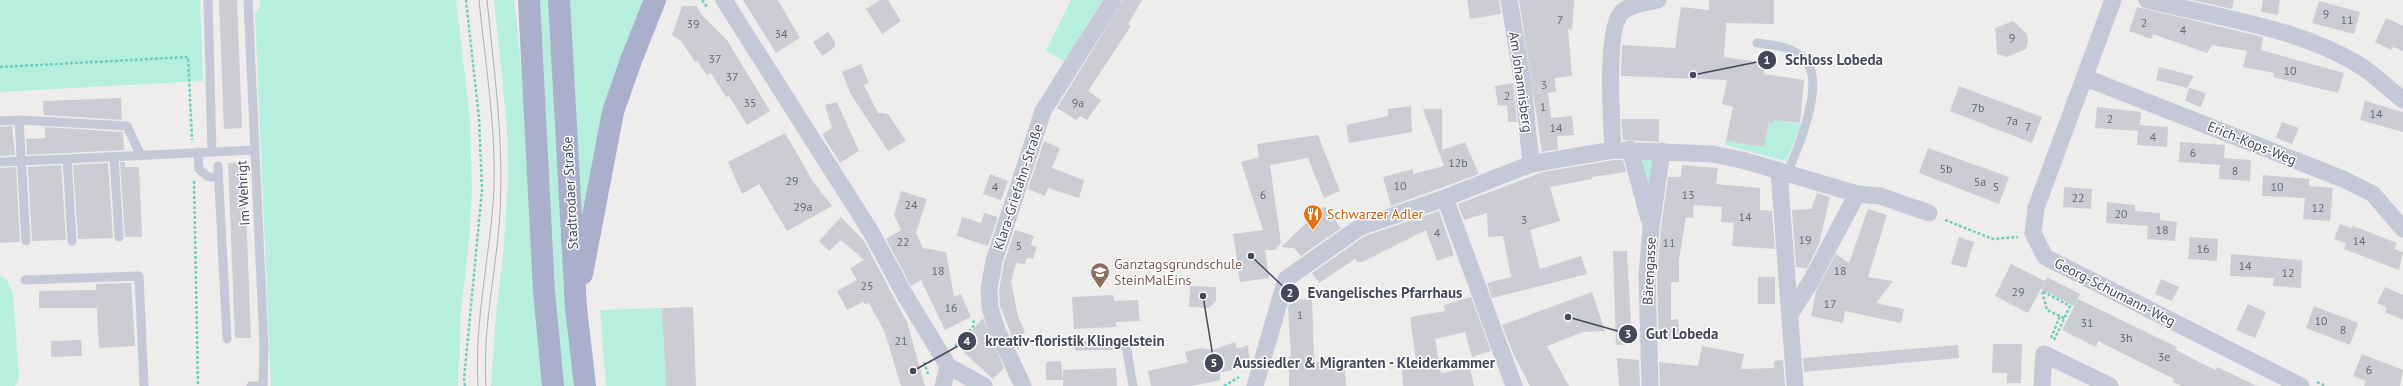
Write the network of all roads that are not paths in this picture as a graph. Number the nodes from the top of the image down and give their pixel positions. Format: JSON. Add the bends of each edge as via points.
{"nodes":[{"id":1,"x":208,"y":0,"type":"edge"},
{"id":2,"x":248,"y":0,"type":"edge"},
{"id":3,"x":529,"y":0,"type":"edge"},
{"id":4,"x":559,"y":0,"type":"edge"},
{"id":5,"x":655,"y":0,"type":"edge"},
{"id":6,"x":724,"y":0,"type":"edge"},
{"id":7,"x":1113,"y":0,"type":"edge"},
{"id":8,"x":1509,"y":0,"type":"edge"},
{"id":9,"x":1658,"y":0,"type":"edge"},
{"id":10,"x":2113,"y":0,"type":"edge"},
{"id":11,"x":2147,"y":0,"type":"edge"},
{"id":12,"x":1757,"y":43,"type":"dead end"},
{"id":13,"x":2086,"y":78,"type":"junction"},
{"id":14,"x":2403,"y":100,"type":"edge"},
{"id":15,"x":19,"y":120,"type":"junction"},
{"id":16,"x":0,"y":121,"type":"edge"},
{"id":17,"x":255,"y":150,"type":"junction"},
{"id":18,"x":1621,"y":150,"type":"junction"},
{"id":19,"x":1662,"y":151,"type":"junction"},
{"id":20,"x":198,"y":152,"type":"junction"},
{"id":21,"x":212,"y":152,"type":"junction"},
{"id":22,"x":141,"y":156,"type":"junction"},
{"id":23,"x":114,"y":157,"type":"junction"},
{"id":24,"x":67,"y":159,"type":"junction"},
{"id":25,"x":20,"y":161,"type":"junction"},
{"id":26,"x":0,"y":162,"type":"edge"},
{"id":27,"x":1531,"y":164,"type":"junction"},
{"id":28,"x":218,"y":166,"type":"dead end"},
{"id":29,"x":1783,"y":172,"type":"junction"},
{"id":30,"x":218,"y":177,"type":"junction"},
{"id":31,"x":1857,"y":194,"type":"junction"},
{"id":32,"x":1445,"y":198,"type":"junction"},
{"id":33,"x":1929,"y":214,"type":"road end"},
{"id":34,"x":1651,"y":227,"type":"junction"},
{"id":35,"x":2403,"y":229,"type":"edge"},
{"id":36,"x":119,"y":237,"type":"dead end"},
{"id":37,"x":26,"y":241,"type":"dead end"},
{"id":38,"x":72,"y":241,"type":"dead end"},
{"id":39,"x":25,"y":280,"type":"dead end"},
{"id":40,"x":576,"y":308,"type":"junction"},
{"id":41,"x":1791,"y":313,"type":"junction"},
{"id":42,"x":227,"y":340,"type":"dead end"},
{"id":43,"x":1078,"y":346,"type":"dead end"},
{"id":44,"x":948,"y":366,"type":"junction"},
{"id":45,"x":2308,"y":383,"type":"edge"},
{"id":46,"x":144,"y":386,"type":"edge"},
{"id":47,"x":251,"y":386,"type":"edge"},
{"id":48,"x":262,"y":386,"type":"edge"},
{"id":49,"x":553,"y":386,"type":"edge"},
{"id":50,"x":585,"y":386,"type":"edge"},
{"id":51,"x":943,"y":386,"type":"edge"},
{"id":52,"x":984,"y":386,"type":"edge"},
{"id":53,"x":1022,"y":386,"type":"edge"},
{"id":54,"x":1133,"y":386,"type":"edge"},
{"id":55,"x":1255,"y":386,"type":"edge"},
{"id":56,"x":1514,"y":386,"type":"edge"},
{"id":57,"x":1650,"y":386,"type":"edge"},
{"id":58,"x":1795,"y":386,"type":"edge"},
{"id":59,"x":2042,"y":386,"type":"edge"},
{"id":60,"x":2110,"y":386,"type":"edge"}],
"edges":[{"from":1,"to":21,"type":"lane"},
{"from":2,"to":17,"type":"lane","name":"Im Wehrigt"},
{"from":3,"to":49,"type":"main road","via":[[544,290]]},
{"from":4,"to":40,"type":"main road","name":"Stadtrodaer Straße"},
{"from":5,"to":40,"type":"main road","via":[[613,112]]},
{"from":6,"to":44,"type":"street","via":[[871,232]]},
{"from":7,"to":53,"type":"street","name":"Klara-Griefahn-Straße","via":[[1043,111],[994,261],[989,289],[990,308]]},
{"from":8,"to":27,"type":"street","name":"Am Johannisberg","via":[[1523,84]]},
{"from":9,"to":18,"type":"street","name":"Bärengasse","via":[[1622,11],[1617,20],[1611,69]]},
{"from":10,"to":13,"type":"street","name":"Georg-Schumann-Weg"},
{"from":11,"to":14,"type":"street","via":[[2275,30],[2322,47],[2364,69]]},
{"from":12,"to":29,"type":"lane","via":[[1777,45],[1791,50],[1804,58],[1812,69],[1813,82],[1806,122]]},
{"from":13,"to":35,"type":"street","name":"Erich-Kops-Weg","via":[[2343,179],[2373,194]]},
{"from":13,"to":45,"type":"street","name":"Georg-Schumann-Weg","via":[[2036,208],[2033,233],[2045,257]]},
{"from":15,"to":16,"type":"lane"},
{"from":15,"to":22,"type":"lane","via":[[127,126]]},
{"from":15,"to":25,"type":"lane"},
{"from":17,"to":21,"type":"lane"},
{"from":17,"to":48,"type":"lane","name":"Im Wehrigt","via":[[264,346]]},
{"from":18,"to":19,"type":"street"},
{"from":18,"to":27,"type":"street"},
{"from":18,"to":34,"type":"street","name":"Bärengasse"},
{"from":19,"to":29,"type":"street","via":[[1720,155]]},
{"from":19,"to":34,"type":"street","name":"Bärengasse"},
{"from":20,"to":21,"type":"lane"},
{"from":20,"to":22,"type":"lane"},
{"from":20,"to":30,"type":"lane","via":[[199,169],[208,177]]},
{"from":22,"to":23,"type":"lane"},
{"from":23,"to":24,"type":"lane"},
{"from":23,"to":36,"type":"lane"},
{"from":24,"to":25,"type":"lane"},
{"from":24,"to":38,"type":"lane"},
{"from":25,"to":26,"type":"lane"},
{"from":25,"to":37,"type":"lane"},
{"from":27,"to":32,"type":"street"},
{"from":28,"to":30,"type":"lane"},
{"from":29,"to":31,"type":"street"},
{"from":29,"to":41,"type":"street","via":[[1786,288]]},
{"from":30,"to":42,"type":"lane"},
{"from":31,"to":33,"type":"street","via":[[1880,196]]},
{"from":31,"to":41,"type":"street"},
{"from":32,"to":55,"type":"street","via":[[1360,227],[1286,279]]},
{"from":32,"to":56,"type":"street"},
{"from":34,"to":57,"type":"street","name":"Bärengasse","via":[[1647,276]]},
{"from":39,"to":46,"type":"lane","via":[[139,276]]},
{"from":40,"to":50,"type":"main road","name":"Stadtrodaer Straße"},
{"from":41,"to":58,"type":"street"},
{"from":43,"to":54,"type":"lane","via":[[1126,345]]},
{"from":44,"to":51,"type":"street"},
{"from":44,"to":52,"type":"street"},
{"from":47,"to":48,"type":"lane"},
{"from":59,"to":60,"type":"street","via":[[2046,354]]}]}
